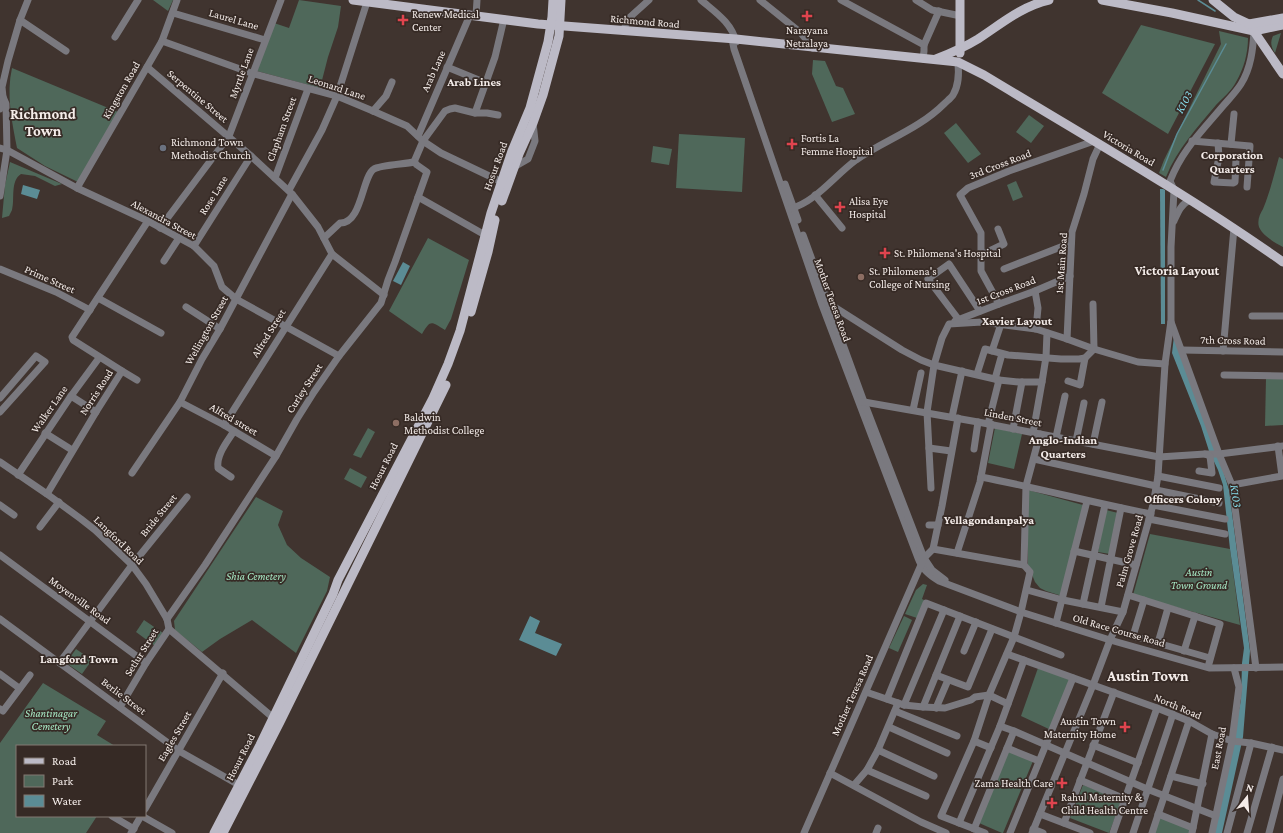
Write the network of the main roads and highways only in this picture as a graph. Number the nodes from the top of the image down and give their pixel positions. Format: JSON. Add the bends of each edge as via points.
{"nodes":[{"id":1,"x":353,"y":0,"type":"edge"},
{"id":2,"x":553,"y":0,"type":"edge"},
{"id":3,"x":561,"y":0,"type":"edge"},
{"id":4,"x":956,"y":0,"type":"edge"},
{"id":5,"x":960,"y":0,"type":"edge"},
{"id":6,"x":1050,"y":0,"type":"edge"},
{"id":7,"x":1102,"y":0,"type":"edge"},
{"id":8,"x":390,"y":2,"type":"edge"},
{"id":9,"x":1215,"y":2,"type":"edge"},
{"id":10,"x":1283,"y":18,"type":"edge"},
{"id":11,"x":1214,"y":22,"type":"junction"},
{"id":12,"x":538,"y":24,"type":"junction"},
{"id":13,"x":555,"y":25,"type":"junction"},
{"id":14,"x":1283,"y":25,"type":"edge"},
{"id":15,"x":1252,"y":28,"type":"junction"},
{"id":16,"x":548,"y":42,"type":"junction"},
{"id":17,"x":958,"y":50,"type":"junction"},
{"id":18,"x":934,"y":60,"type":"junction"},
{"id":19,"x":958,"y":62,"type":"junction"},
{"id":20,"x":1283,"y":74,"type":"edge"},
{"id":21,"x":501,"y":182,"type":"junction"},
{"id":22,"x":1283,"y":262,"type":"edge"},
{"id":23,"x":276,"y":720,"type":"junction"},
{"id":24,"x":214,"y":833,"type":"edge"},
{"id":25,"x":223,"y":833,"type":"edge"}],
"edges":[{"from":1,"to":8,"type":"main road","name":"Richmond Road"},
{"from":2,"to":13,"type":"main road","via":[[552,17]]},
{"from":3,"to":13,"type":"main road"},
{"from":4,"to":17,"type":"main road"},
{"from":5,"to":17,"type":"main road"},
{"from":6,"to":17,"type":"main road","via":[[1014,14]]},
{"from":7,"to":11,"type":"main road"},
{"from":8,"to":12,"type":"main road","name":"Richmond Road"},
{"from":9,"to":11,"type":"main road","via":[[1221,10],[1217,21]]},
{"from":9,"to":15,"type":"main road"},
{"from":10,"to":15,"type":"main road","via":[[1259,23]]},
{"from":11,"to":15,"type":"main road"},
{"from":12,"to":13,"type":"main road","name":"Richmond Road"},
{"from":12,"to":16,"type":"main road"},
{"from":13,"to":16,"type":"main road","name":"Hosur Road"},
{"from":13,"to":18,"type":"main road","name":"Richmond Road","via":[[734,39]]},
{"from":13,"to":21,"type":"main road","name":"Hosur Road","via":[[557,44],[533,123],[514,167]]},
{"from":14,"to":15,"type":"main road"},
{"from":15,"to":20,"type":"main road"},
{"from":16,"to":21,"type":"main road","name":"Hosur Road","via":[[530,108]]},
{"from":17,"to":18,"type":"main road"},
{"from":17,"to":19,"type":"main road"},
{"from":18,"to":19,"type":"main road","name":"Richmond Road"},
{"from":19,"to":22,"type":"main road","name":"Victoria Road","via":[[1170,186]]},
{"from":21,"to":23,"type":"main road","name":"Hosur Road","via":[[460,331],[448,364],[433,398],[338,580]]},
{"from":21,"to":23,"type":"main road","name":"Hosur Road","via":[[488,252],[451,373]]},
{"from":23,"to":24,"type":"main road","name":"Hosur Road","via":[[238,785]]},
{"from":23,"to":25,"type":"main road","name":"Hosur Road"}]}
